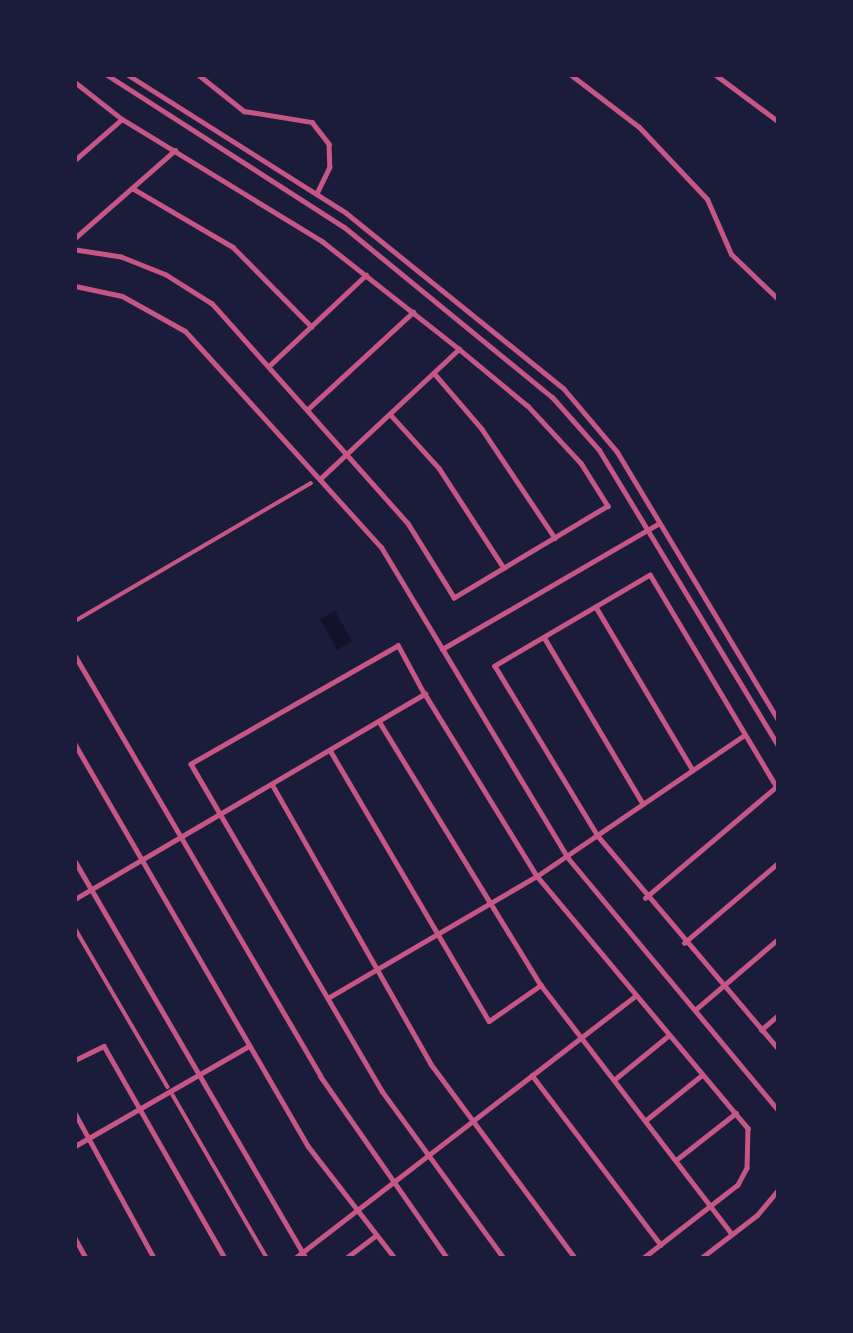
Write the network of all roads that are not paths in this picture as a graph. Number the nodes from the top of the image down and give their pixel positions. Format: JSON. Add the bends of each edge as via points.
{"nodes":[{"id":1,"x":107,"y":75,"type":"edge"},
{"id":2,"x":128,"y":75,"type":"edge"},
{"id":3,"x":200,"y":75,"type":"edge"},
{"id":4,"x":571,"y":75,"type":"edge"},
{"id":5,"x":716,"y":75,"type":"edge"},
{"id":6,"x":75,"y":82,"type":"edge"},
{"id":7,"x":122,"y":119,"type":"junction"},
{"id":8,"x":778,"y":121,"type":"edge"},
{"id":9,"x":175,"y":150,"type":"junction"},
{"id":10,"x":75,"y":160,"type":"edge"},
{"id":11,"x":132,"y":188,"type":"junction"},
{"id":12,"x":317,"y":194,"type":"junction"},
{"id":13,"x":75,"y":238,"type":"edge"},
{"id":14,"x":75,"y":250,"type":"edge"},
{"id":15,"x":366,"y":275,"type":"junction"},
{"id":16,"x":75,"y":286,"type":"edge"},
{"id":17,"x":778,"y":299,"type":"edge"},
{"id":18,"x":413,"y":313,"type":"junction"},
{"id":19,"x":312,"y":327,"type":"junction"},
{"id":20,"x":460,"y":349,"type":"junction"},
{"id":21,"x":269,"y":366,"type":"junction"},
{"id":22,"x":433,"y":373,"type":"junction"},
{"id":23,"x":308,"y":409,"type":"junction"},
{"id":24,"x":390,"y":414,"type":"junction"},
{"id":25,"x":348,"y":453,"type":"junction"},
{"id":26,"x":321,"y":478,"type":"junction"},
{"id":27,"x":312,"y":483,"type":"dead end"},
{"id":28,"x":659,"y":523,"type":"junction"},
{"id":29,"x":646,"y":530,"type":"junction"},
{"id":30,"x":555,"y":538,"type":"junction"},
{"id":31,"x":504,"y":568,"type":"junction"},
{"id":32,"x":596,"y":607,"type":"junction"},
{"id":33,"x":75,"y":621,"type":"edge"},
{"id":34,"x":544,"y":637,"type":"junction"},
{"id":35,"x":442,"y":649,"type":"junction"},
{"id":36,"x":75,"y":656,"type":"edge"},
{"id":37,"x":425,"y":694,"type":"junction"},
{"id":38,"x":778,"y":720,"type":"edge"},
{"id":39,"x":379,"y":721,"type":"junction"},
{"id":40,"x":743,"y":736,"type":"junction"},
{"id":41,"x":75,"y":744,"type":"edge"},
{"id":42,"x":778,"y":746,"type":"edge"},
{"id":43,"x":330,"y":750,"type":"junction"},
{"id":44,"x":692,"y":769,"type":"junction"},
{"id":45,"x":272,"y":784,"type":"junction"},
{"id":46,"x":777,"y":788,"type":"edge"},
{"id":47,"x":643,"y":804,"type":"junction"},
{"id":48,"x":220,"y":814,"type":"junction"},
{"id":49,"x":598,"y":836,"type":"junction"},
{"id":50,"x":180,"y":838,"type":"junction"},
{"id":51,"x":567,"y":857,"type":"junction"},
{"id":52,"x":142,"y":860,"type":"junction"},
{"id":53,"x":75,"y":861,"type":"edge"},
{"id":54,"x":778,"y":863,"type":"edge"},
{"id":55,"x":537,"y":876,"type":"junction"},
{"id":56,"x":92,"y":889,"type":"junction"},
{"id":57,"x":645,"y":898,"type":"junction"},
{"id":58,"x":75,"y":899,"type":"edge"},
{"id":59,"x":488,"y":905,"type":"junction"},
{"id":60,"x":75,"y":928,"type":"edge"},
{"id":61,"x":438,"y":935,"type":"junction"},
{"id":62,"x":778,"y":939,"type":"edge"},
{"id":63,"x":684,"y":943,"type":"junction"},
{"id":64,"x":378,"y":969,"type":"junction"},
{"id":65,"x":541,"y":985,"type":"junction"},
{"id":66,"x":723,"y":986,"type":"junction"},
{"id":67,"x":634,"y":997,"type":"junction"},
{"id":68,"x":328,"y":998,"type":"junction"},
{"id":69,"x":694,"y":1011,"type":"junction"},
{"id":70,"x":778,"y":1015,"type":"edge"},
{"id":71,"x":761,"y":1030,"type":"junction"},
{"id":72,"x":668,"y":1036,"type":"junction"},
{"id":73,"x":582,"y":1037,"type":"junction"},
{"id":74,"x":249,"y":1046,"type":"junction"},
{"id":75,"x":778,"y":1048,"type":"edge"},
{"id":76,"x":75,"y":1060,"type":"edge"},
{"id":77,"x":197,"y":1073,"type":"junction"},
{"id":78,"x":702,"y":1074,"type":"junction"},
{"id":79,"x":531,"y":1076,"type":"junction"},
{"id":80,"x":615,"y":1079,"type":"junction"},
{"id":81,"x":168,"y":1087,"type":"dead end"},
{"id":82,"x":173,"y":1096,"type":"dead end"},
{"id":83,"x":141,"y":1108,"type":"junction"},
{"id":84,"x":778,"y":1111,"type":"edge"},
{"id":85,"x":736,"y":1113,"type":"junction"},
{"id":86,"x":75,"y":1114,"type":"edge"},
{"id":87,"x":646,"y":1120,"type":"junction"},
{"id":88,"x":471,"y":1122,"type":"junction"},
{"id":89,"x":89,"y":1138,"type":"junction"},
{"id":90,"x":75,"y":1146,"type":"edge"},
{"id":91,"x":426,"y":1156,"type":"junction"},
{"id":92,"x":676,"y":1160,"type":"junction"},
{"id":93,"x":390,"y":1183,"type":"junction"},
{"id":94,"x":778,"y":1189,"type":"edge"},
{"id":95,"x":711,"y":1206,"type":"junction"},
{"id":96,"x":355,"y":1211,"type":"junction"},
{"id":97,"x":733,"y":1234,"type":"junction"},
{"id":98,"x":376,"y":1235,"type":"junction"},
{"id":99,"x":75,"y":1238,"type":"edge"},
{"id":100,"x":661,"y":1245,"type":"junction"},
{"id":101,"x":303,"y":1252,"type":"junction"},
{"id":102,"x":86,"y":1258,"type":"edge"},
{"id":103,"x":154,"y":1258,"type":"edge"},
{"id":104,"x":225,"y":1258,"type":"edge"},
{"id":105,"x":267,"y":1258,"type":"edge"},
{"id":106,"x":295,"y":1258,"type":"edge"},
{"id":107,"x":306,"y":1258,"type":"edge"},
{"id":108,"x":346,"y":1258,"type":"edge"},
{"id":109,"x":395,"y":1258,"type":"edge"},
{"id":110,"x":447,"y":1258,"type":"edge"},
{"id":111,"x":504,"y":1258,"type":"edge"},
{"id":112,"x":575,"y":1258,"type":"edge"},
{"id":113,"x":644,"y":1258,"type":"edge"},
{"id":114,"x":701,"y":1258,"type":"edge"}],
"edges":[{"from":1,"to":29,"type":"street","via":[[344,227],[508,357],[599,450]]},
{"from":2,"to":12,"type":"street"},
{"from":3,"to":12,"type":"street","via":[[244,111],[312,122],[329,144],[330,167]]},
{"from":4,"to":17,"type":"street","via":[[639,127],[699,191],[731,254]]},
{"from":5,"to":8,"type":"street"},
{"from":6,"to":7,"type":"street"},
{"from":7,"to":9,"type":"street"},
{"from":7,"to":10,"type":"street"},
{"from":9,"to":11,"type":"street"},
{"from":9,"to":15,"type":"street","via":[[255,196]]},
{"from":11,"to":13,"type":"street"},
{"from":11,"to":19,"type":"street","via":[[233,247]]},
{"from":12,"to":28,"type":"street","via":[[563,387],[617,452]]},
{"from":14,"to":21,"type":"street","via":[[121,257],[166,275],[212,304]]},
{"from":15,"to":18,"type":"street"},
{"from":15,"to":19,"type":"street"},
{"from":16,"to":26,"type":"street","via":[[122,296],[185,331]]},
{"from":18,"to":20,"type":"street"},
{"from":18,"to":23,"type":"street"},
{"from":19,"to":21,"type":"street"},
{"from":20,"to":22,"type":"street"},
{"from":20,"to":30,"type":"street","via":[[528,405],[582,463],[608,506]]},
{"from":21,"to":23,"type":"street"},
{"from":22,"to":24,"type":"street"},
{"from":22,"to":30,"type":"street","via":[[482,429]]},
{"from":23,"to":25,"type":"street"},
{"from":24,"to":25,"type":"street"},
{"from":24,"to":31,"type":"street","via":[[439,468]]},
{"from":25,"to":26,"type":"street"},
{"from":25,"to":31,"type":"street","via":[[408,524],[454,598]]},
{"from":26,"to":35,"type":"street","via":[[381,547]]},
{"from":27,"to":33,"type":"street"},
{"from":28,"to":29,"type":"street"},
{"from":28,"to":38,"type":"street"},
{"from":29,"to":35,"type":"street"},
{"from":29,"to":42,"type":"street"},
{"from":30,"to":31,"type":"street"},
{"from":32,"to":34,"type":"street"},
{"from":32,"to":40,"type":"street","via":[[650,575]]},
{"from":32,"to":44,"type":"street"},
{"from":34,"to":47,"type":"street"},
{"from":34,"to":49,"type":"street","via":[[495,666]]},
{"from":35,"to":51,"type":"street"},
{"from":36,"to":50,"type":"street"},
{"from":37,"to":39,"type":"street"},
{"from":37,"to":48,"type":"street","via":[[398,646],[191,764]]},
{"from":37,"to":55,"type":"street"},
{"from":39,"to":43,"type":"street"},
{"from":39,"to":59,"type":"street"},
{"from":40,"to":44,"type":"street"},
{"from":40,"to":46,"type":"street"},
{"from":41,"to":52,"type":"street"},
{"from":43,"to":45,"type":"street"},
{"from":43,"to":61,"type":"street"},
{"from":44,"to":47,"type":"street"},
{"from":45,"to":48,"type":"street"},
{"from":45,"to":64,"type":"street"},
{"from":46,"to":57,"type":"street"},
{"from":47,"to":49,"type":"street"},
{"from":48,"to":50,"type":"street"},
{"from":48,"to":68,"type":"street"},
{"from":49,"to":51,"type":"street"},
{"from":49,"to":57,"type":"street"},
{"from":50,"to":52,"type":"street"},
{"from":50,"to":93,"type":"street"},
{"from":51,"to":55,"type":"street"},
{"from":51,"to":69,"type":"street"},
{"from":52,"to":56,"type":"street"},
{"from":52,"to":74,"type":"street"},
{"from":53,"to":56,"type":"street"},
{"from":54,"to":63,"type":"street"},
{"from":55,"to":59,"type":"street"},
{"from":55,"to":67,"type":"street"},
{"from":56,"to":58,"type":"street"},
{"from":56,"to":77,"type":"street"},
{"from":57,"to":63,"type":"street"},
{"from":59,"to":61,"type":"street"},
{"from":59,"to":65,"type":"street"},
{"from":60,"to":81,"type":"street"},
{"from":61,"to":64,"type":"street"},
{"from":61,"to":65,"type":"street","via":[[489,1021]]},
{"from":62,"to":66,"type":"street"},
{"from":63,"to":66,"type":"street"},
{"from":64,"to":68,"type":"street"},
{"from":64,"to":88,"type":"street"},
{"from":65,"to":73,"type":"street"},
{"from":66,"to":69,"type":"street"},
{"from":66,"to":71,"type":"street"},
{"from":67,"to":72,"type":"street"},
{"from":67,"to":73,"type":"street"},
{"from":68,"to":91,"type":"street"},
{"from":69,"to":84,"type":"street","via":[[766,1088]]},
{"from":70,"to":71,"type":"street"},
{"from":71,"to":75,"type":"street"},
{"from":72,"to":78,"type":"street"},
{"from":72,"to":80,"type":"street"},
{"from":73,"to":79,"type":"street"},
{"from":73,"to":80,"type":"street"},
{"from":74,"to":77,"type":"street"},
{"from":74,"to":96,"type":"street","via":[[308,1146]]},
{"from":76,"to":83,"type":"street","via":[[104,1046]]},
{"from":77,"to":83,"type":"street"},
{"from":77,"to":101,"type":"street"},
{"from":78,"to":85,"type":"street"},
{"from":78,"to":87,"type":"street"},
{"from":79,"to":88,"type":"street"},
{"from":79,"to":100,"type":"street"},
{"from":80,"to":87,"type":"street"},
{"from":82,"to":105,"type":"street"},
{"from":83,"to":89,"type":"street"},
{"from":83,"to":104,"type":"street"},
{"from":85,"to":92,"type":"street"},
{"from":85,"to":95,"type":"street","via":[[748,1128],[747,1168],[738,1185]]},
{"from":86,"to":89,"type":"street"},
{"from":87,"to":92,"type":"street"},
{"from":88,"to":91,"type":"street"},
{"from":88,"to":112,"type":"street"},
{"from":89,"to":90,"type":"street"},
{"from":89,"to":103,"type":"street"},
{"from":91,"to":93,"type":"street"},
{"from":91,"to":111,"type":"street"},
{"from":92,"to":95,"type":"street"},
{"from":93,"to":96,"type":"street"},
{"from":93,"to":110,"type":"street"},
{"from":94,"to":97,"type":"street"},
{"from":95,"to":97,"type":"street"},
{"from":95,"to":100,"type":"street"},
{"from":96,"to":98,"type":"street"},
{"from":96,"to":101,"type":"street"},
{"from":97,"to":114,"type":"street"},
{"from":98,"to":108,"type":"street"},
{"from":98,"to":109,"type":"street"},
{"from":99,"to":102,"type":"street"},
{"from":100,"to":113,"type":"street"},
{"from":101,"to":106,"type":"street"},
{"from":101,"to":107,"type":"street"}]}
